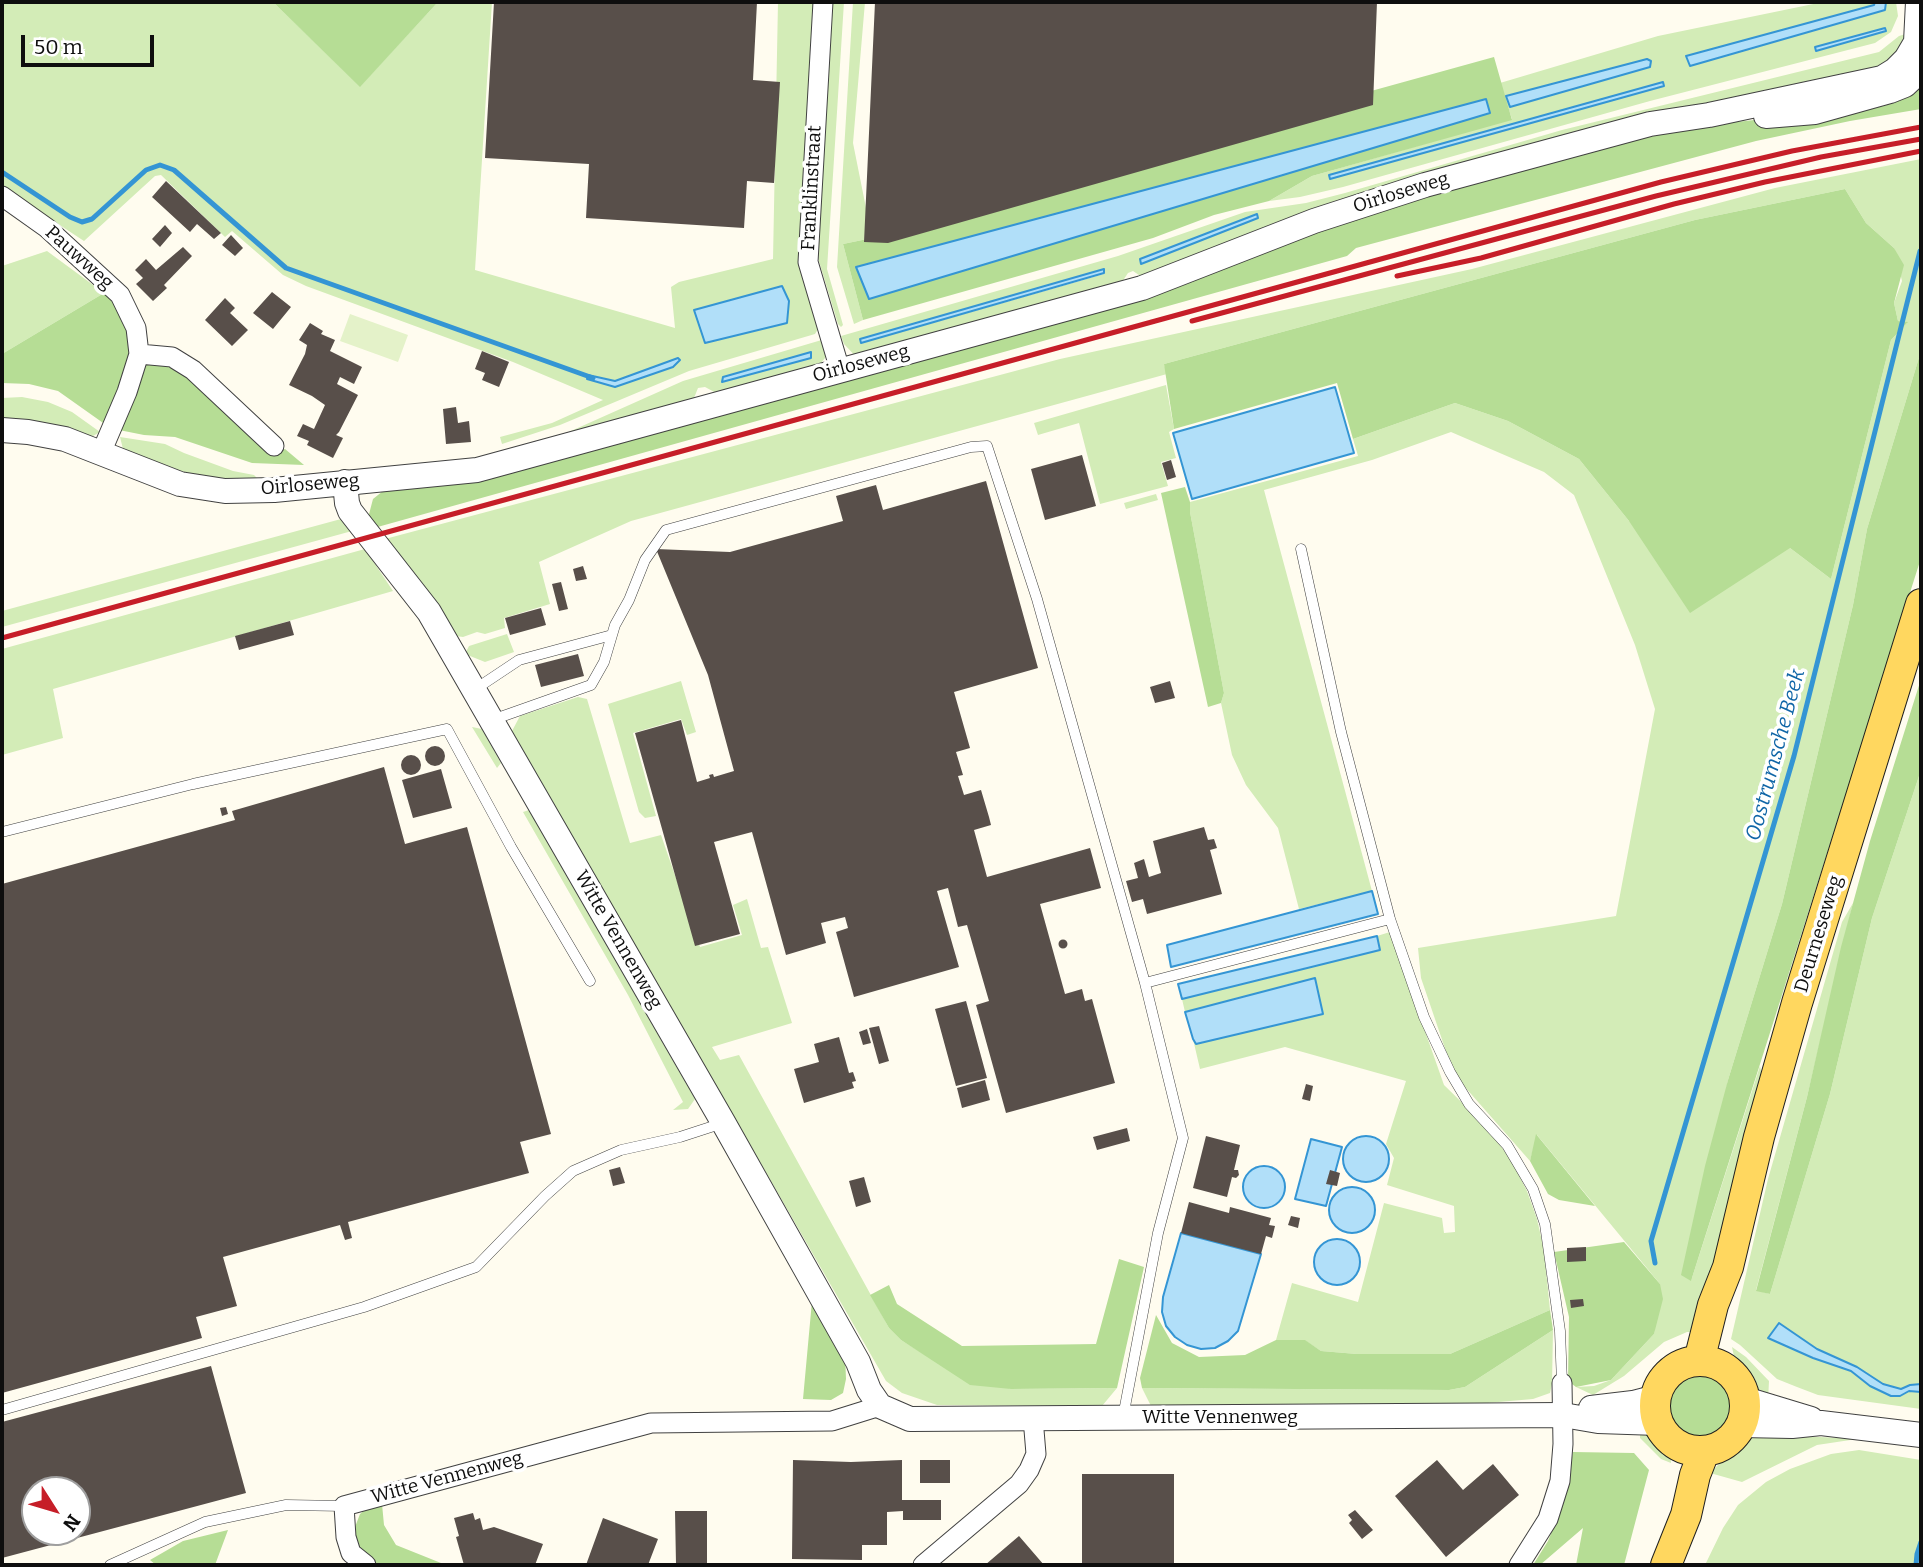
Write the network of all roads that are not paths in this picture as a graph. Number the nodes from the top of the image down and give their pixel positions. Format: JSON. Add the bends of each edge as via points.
{"nodes":[{"id":1,"x":823,"y":2,"type":"edge"},
{"id":2,"x":1917,"y":2,"type":"edge"},
{"id":3,"x":1918,"y":57,"type":"edge"},
{"id":4,"x":2,"y":196,"type":"edge"},
{"id":5,"x":139,"y":354,"type":"junction"},
{"id":6,"x":840,"y":370,"type":"junction"},
{"id":7,"x":2,"y":430,"type":"edge"},
{"id":8,"x":274,"y":446,"type":"dead end"},
{"id":9,"x":101,"y":453,"type":"junction"},
{"id":10,"x":345,"y":482,"type":"junction"},
{"id":11,"x":1301,"y":549,"type":"dead end"},
{"id":12,"x":1921,"y":604,"type":"edge"},
{"id":13,"x":612,"y":635,"type":"junction"},
{"id":14,"x":473,"y":691,"type":"junction"},
{"id":15,"x":491,"y":720,"type":"junction"},
{"id":16,"x":2,"y":832,"type":"edge"},
{"id":17,"x":1390,"y":919,"type":"junction"},
{"id":18,"x":590,"y":981,"type":"dead end"},
{"id":19,"x":1145,"y":983,"type":"junction"},
{"id":20,"x":723,"y":1122,"type":"junction"},
{"id":21,"x":1712,"y":1365,"type":"junction"},
{"id":22,"x":1562,"y":1383,"type":"joint"},
{"id":23,"x":880,"y":1406,"type":"junction"},
{"id":24,"x":2,"y":1410,"type":"edge"},
{"id":25,"x":1657,"y":1410,"type":"junction"},
{"id":26,"x":1743,"y":1412,"type":"junction"},
{"id":27,"x":1563,"y":1415,"type":"junction"},
{"id":28,"x":1033,"y":1418,"type":"junction"},
{"id":29,"x":1123,"y":1418,"type":"junction"},
{"id":30,"x":1921,"y":1435,"type":"edge"},
{"id":31,"x":1691,"y":1449,"type":"junction"},
{"id":32,"x":344,"y":1506,"type":"junction"},
{"id":33,"x":110,"y":1565,"type":"edge"},
{"id":34,"x":366,"y":1565,"type":"edge"},
{"id":35,"x":923,"y":1565,"type":"edge"},
{"id":36,"x":1519,"y":1565,"type":"edge"},
{"id":37,"x":1665,"y":1565,"type":"edge"}],
"edges":[{"from":1,"to":6,"type":"street","name":"Franklinstraat","via":[[808,262]]},
{"from":2,"to":3,"type":"street"},
{"from":3,"to":6,"type":"street","name":"Oirloseweg","via":[[1905,85],[1891,91],[1815,112],[1756,117],[1709,114],[1650,124],[1425,185],[1314,221],[1142,288]]},
{"from":4,"to":5,"type":"street","name":"Pauwweg","via":[[47,228],[120,295],[136,328]]},
{"from":5,"to":8,"type":"street","via":[[172,357],[193,370]]},
{"from":5,"to":9,"type":"street","name":"Pauwweg"},
{"from":6,"to":10,"type":"street","name":"Oirloseweg","via":[[477,470]]},
{"from":7,"to":9,"type":"street","name":"Oirloseweg","via":[[65,439]]},
{"from":9,"to":10,"type":"street","name":"Oirloseweg","via":[[180,484],[225,491]]},
{"from":10,"to":14,"type":"street","name":"Witte Vennenweg","via":[[350,511],[429,612]]},
{"from":11,"to":17,"type":"lane","via":[[1341,732]]},
{"from":12,"to":21,"type":"main road","name":"Deurneseweg","via":[[1759,1137],[1728,1267],[1730,1305]]},
{"from":13,"to":14,"type":"lane","via":[[519,660]]},
{"from":13,"to":15,"type":"lane","via":[[591,685]]},
{"from":13,"to":19,"type":"lane","via":[[645,560],[666,530],[987,446],[1037,599]]},
{"from":14,"to":15,"type":"street","name":"Witte Vennenweg"},
{"from":15,"to":20,"type":"street","name":"Witte Vennenweg"},
{"from":16,"to":18,"type":"lane","via":[[193,783],[447,729]]},
{"from":17,"to":19,"type":"lane"},
{"from":17,"to":22,"type":"lane","via":[[1424,1017],[1450,1072],[1469,1104],[1507,1145],[1533,1189],[1545,1224],[1560,1331]]},
{"from":19,"to":29,"type":"lane","via":[[1183,1138],[1158,1233]]},
{"from":20,"to":23,"type":"street","name":"Witte Vennenweg"},
{"from":20,"to":24,"type":"lane","via":[[621,1150],[573,1171],[475,1267],[364,1307]]},
{"from":21,"to":25,"type":"main road","via":[[1687,1363],[1667,1376]]},
{"from":21,"to":26,"type":"main road","via":[[1734,1376],[1741,1387]]},
{"from":22,"to":27,"type":"street"},
{"from":23,"to":28,"type":"street","name":"Witte Vennenweg","via":[[910,1419]]},
{"from":23,"to":32,"type":"street","name":"Witte Vennenweg","via":[[832,1421],[651,1423]]},
{"from":25,"to":27,"type":"street","name":"Witte Vennenweg","via":[[1598,1421]]},
{"from":25,"to":31,"type":"main road","via":[[1666,1437]]},
{"from":26,"to":30,"type":"street"},
{"from":26,"to":31,"type":"main road","via":[[1726,1444]]},
{"from":27,"to":29,"type":"street","name":"Witte Vennenweg"},
{"from":27,"to":36,"type":"street","via":[[1560,1481],[1548,1519]]},
{"from":28,"to":29,"type":"street","name":"Witte Vennenweg"},
{"from":28,"to":35,"type":"street","via":[[1035,1454],[1019,1484]]},
{"from":31,"to":37,"type":"main road","via":[[1695,1475],[1686,1515]]},
{"from":32,"to":33,"type":"lane","via":[[286,1505],[205,1522]]},
{"from":32,"to":34,"type":"street","via":[[351,1553]]}]}
